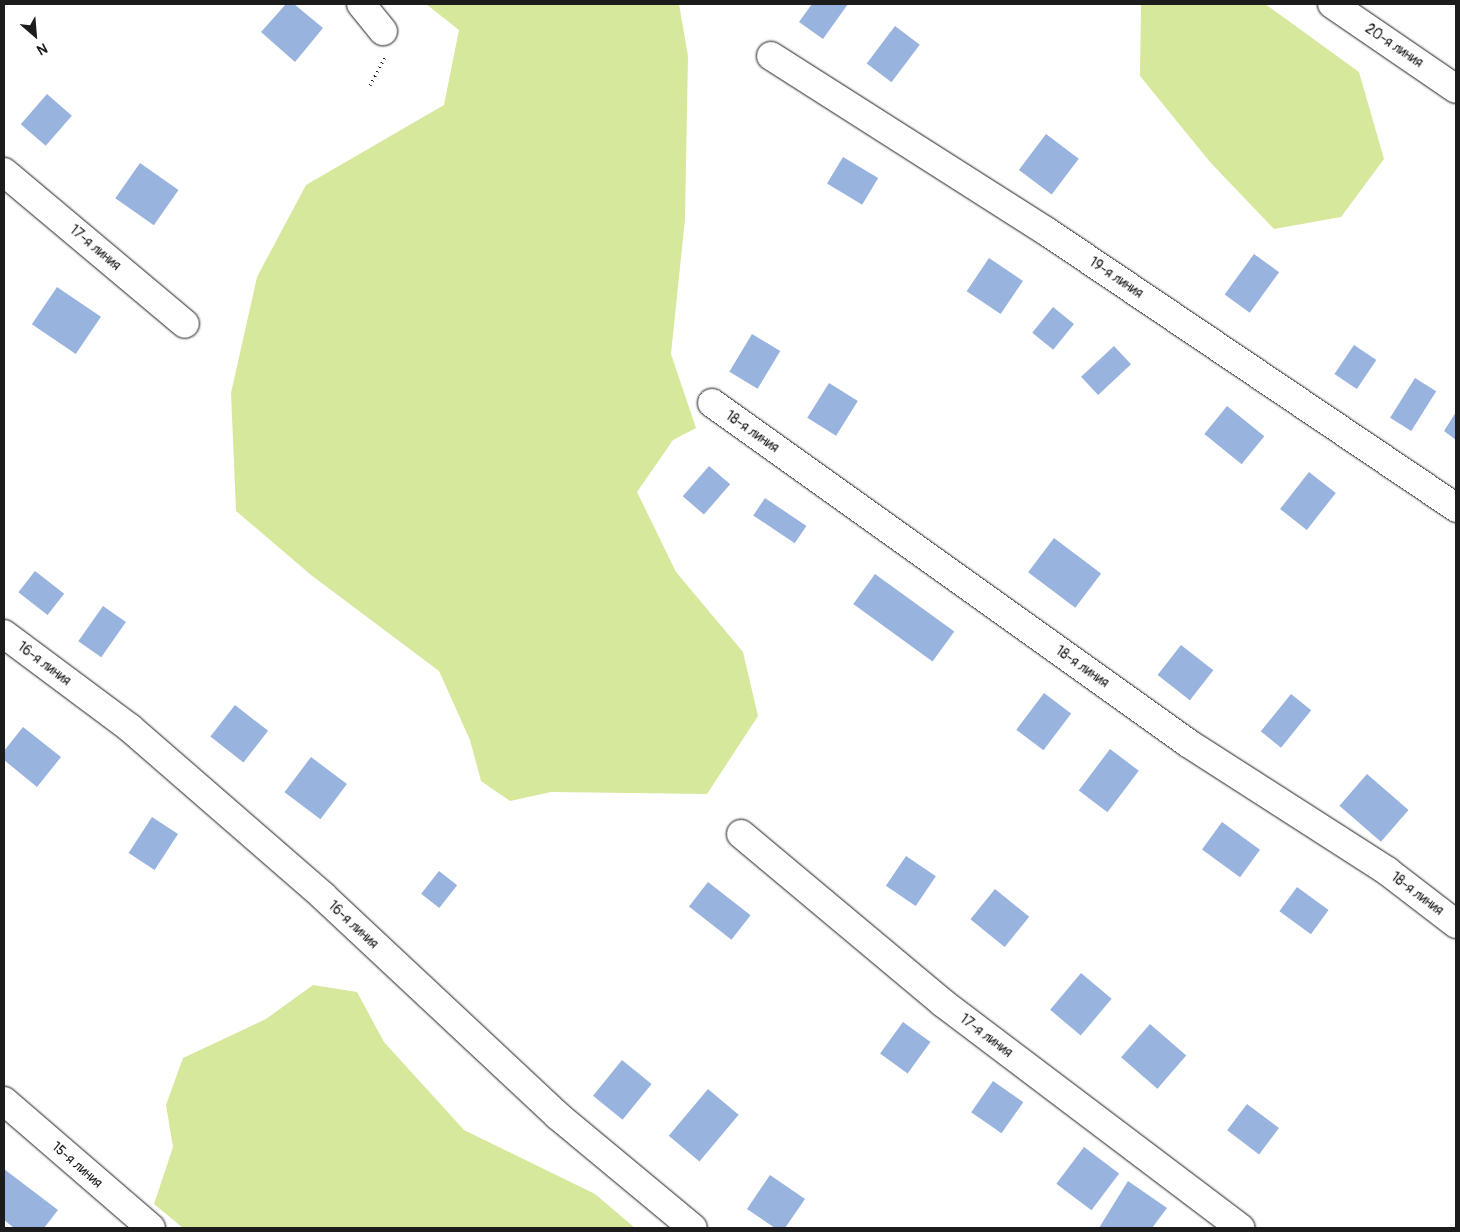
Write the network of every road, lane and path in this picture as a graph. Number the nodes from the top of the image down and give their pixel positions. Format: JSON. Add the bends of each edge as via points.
{"nodes":[{"id":1,"x":361,"y":4,"type":"edge"},
{"id":2,"x":1332,"y":4,"type":"edge"},
{"id":3,"x":383,"y":32,"type":"dead end"},
{"id":4,"x":771,"y":56,"type":"dead end"},
{"id":5,"x":1456,"y":89,"type":"edge"},
{"id":6,"x":4,"y":172,"type":"edge"},
{"id":7,"x":185,"y":324,"type":"dead end"},
{"id":8,"x":712,"y":403,"type":"dead end"},
{"id":9,"x":1456,"y":508,"type":"edge"},
{"id":10,"x":4,"y":634,"type":"edge"},
{"id":11,"x":741,"y":834,"type":"dead end"},
{"id":12,"x":1456,"y":924,"type":"edge"},
{"id":13,"x":4,"y":1101,"type":"edge"},
{"id":14,"x":151,"y":1228,"type":"edge"},
{"id":15,"x":693,"y":1228,"type":"edge"},
{"id":16,"x":1240,"y":1228,"type":"edge"}],
"edges":[{"from":1,"to":3,"type":"street"},
{"from":2,"to":5,"type":"street","name":"20-я линия"},
{"from":4,"to":9,"type":"street","name":"19-я линия","via":[[1046,232]]},
{"from":6,"to":7,"type":"street","name":"17-я линия"},
{"from":8,"to":12,"type":"street","name":"18-я линия","via":[[1188,743],[1387,871]]},
{"from":10,"to":15,"type":"street","name":"16-я линия","via":[[130,728],[323,896],[558,1116]]},
{"from":11,"to":16,"type":"street","name":"17-я линия","via":[[943,1004]]},
{"from":13,"to":14,"type":"street","name":"15-я линия"}]}
